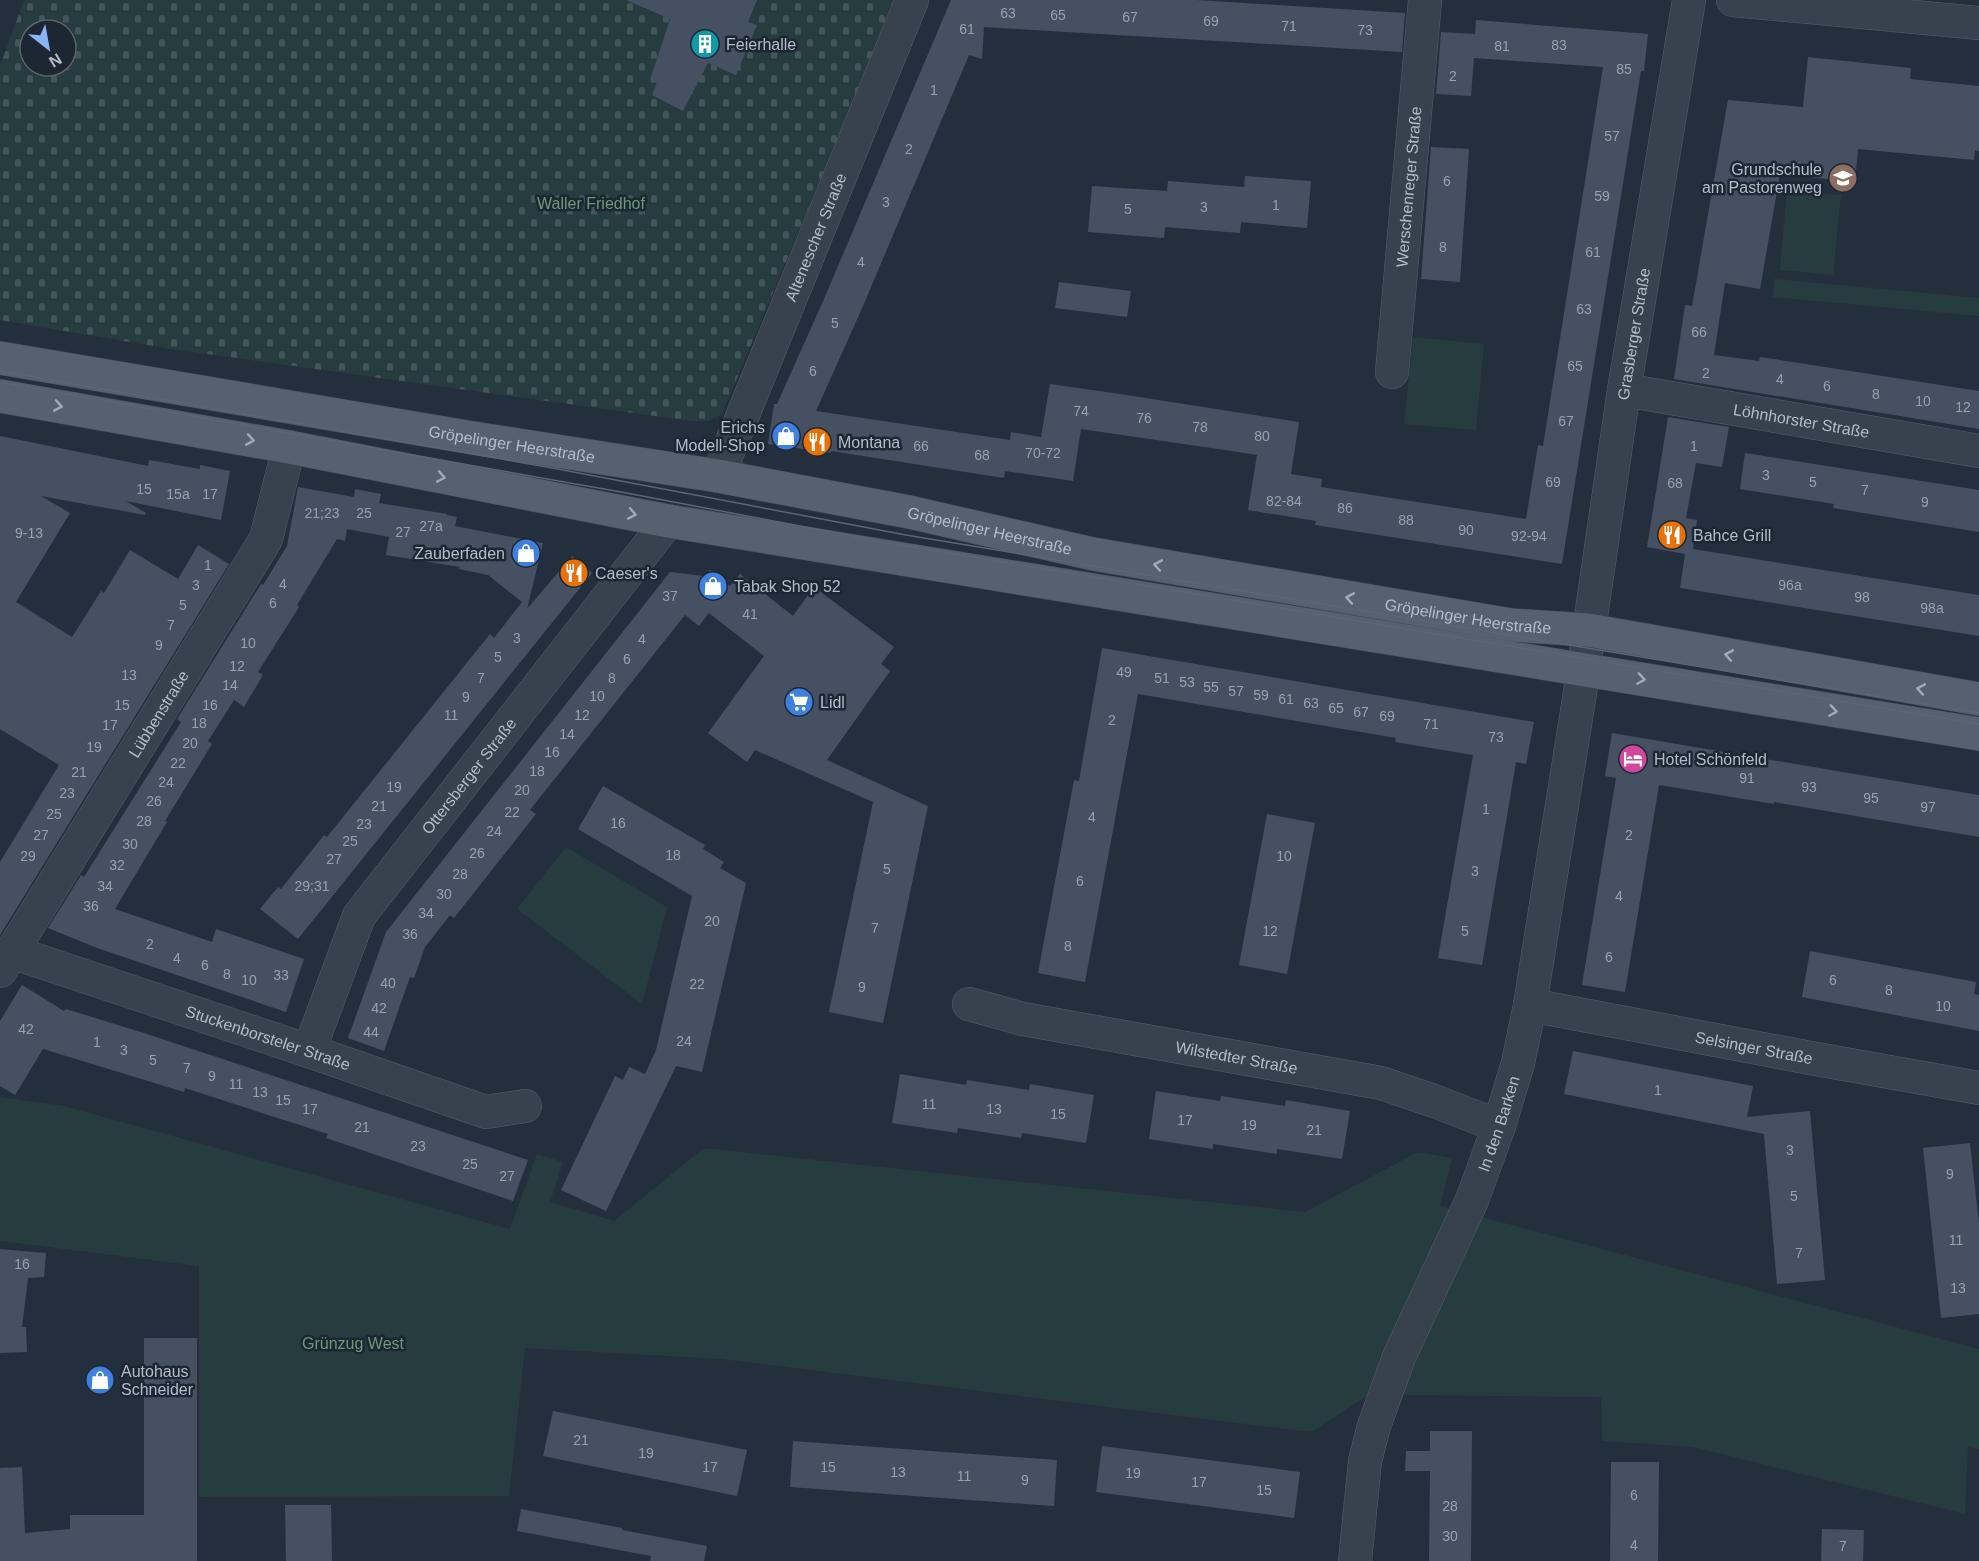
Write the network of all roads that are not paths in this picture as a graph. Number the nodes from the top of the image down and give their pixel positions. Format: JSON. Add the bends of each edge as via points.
{"nodes":[{"id":1,"x":912,"y":0,"type":"edge"},
{"id":2,"x":1425,"y":0,"type":"edge"},
{"id":3,"x":1689,"y":0,"type":"edge"},
{"id":4,"x":1733,"y":0,"type":"edge"},
{"id":5,"x":1896,"y":7,"type":"edge"},
{"id":6,"x":1979,"y":22,"type":"edge"},
{"id":7,"x":0,"y":358,"type":"edge"},
{"id":8,"x":1392,"y":372,"type":"dead end"},
{"id":9,"x":1624,"y":390,"type":"junction"},
{"id":10,"x":0,"y":396,"type":"edge"},
{"id":11,"x":289,"y":447,"type":"junction"},
{"id":12,"x":1979,"y":451,"type":"edge"},
{"id":13,"x":718,"y":476,"type":"junction"},
{"id":14,"x":668,"y":521,"type":"junction"},
{"id":15,"x":1588,"y":630,"type":"junction"},
{"id":16,"x":1583,"y":670,"type":"junction"},
{"id":17,"x":1979,"y":699,"type":"edge"},
{"id":18,"x":1979,"y":734,"type":"edge"},
{"id":19,"x":6,"y":961,"type":"edge"},
{"id":20,"x":969,"y":1004,"type":"dead end"},
{"id":21,"x":1530,"y":1005,"type":"junction"},
{"id":22,"x":309,"y":1051,"type":"junction"},
{"id":23,"x":1979,"y":1088,"type":"edge"},
{"id":24,"x":525,"y":1106,"type":"dead end"},
{"id":25,"x":1499,"y":1125,"type":"junction"},
{"id":26,"x":1355,"y":1561,"type":"edge"}],
"edges":[{"from":1,"to":13,"type":"street","name":"Altenescher Straße"},
{"from":2,"to":8,"type":"street","name":"Werschenreger Straße"},
{"from":3,"to":9,"type":"street","name":"Grasberger Straße"},
{"from":4,"to":5,"type":"street"},
{"from":5,"to":6,"type":"street"},
{"from":7,"to":13,"type":"main road","name":"Gröpelinger Heerstraße"},
{"from":9,"to":12,"type":"street","name":"Löhnhorster Straße"},
{"from":9,"to":15,"type":"street","name":"Grasberger Straße"},
{"from":10,"to":11,"type":"main road","name":"Gröpelinger Heerstraße","one_way":true},
{"from":11,"to":14,"type":"main road","name":"Gröpelinger Heerstraße","one_way":true},
{"from":11,"to":19,"type":"street","name":"Lübbenstraße","via":[[266,539]]},
{"from":15,"to":13,"type":"main road","name":"Gröpelinger Heerstraße","one_way":true,"via":[[1511,625],[1093,554],[909,512]]},
{"from":14,"to":16,"type":"main road","name":"Gröpelinger Heerstraße"},
{"from":14,"to":22,"type":"street","name":"Ottersberger Straße","via":[[358,916]]},
{"from":15,"to":16,"type":"street","name":"Grasberger Straße"},
{"from":17,"to":15,"type":"main road","name":"Gröpelinger Heerstraße","one_way":true},
{"from":16,"to":18,"type":"main road","name":"Gröpelinger Heerstraße","one_way":true},
{"from":16,"to":21,"type":"street","name":"In den Barken"},
{"from":19,"to":22,"type":"street","name":"Stuckenborsteler Straße"},
{"from":20,"to":25,"type":"street","name":"Wilstedter Straße","via":[[1023,1019],[1381,1083]]},
{"from":21,"to":23,"type":"street","name":"Selsinger Straße"},
{"from":21,"to":25,"type":"street","name":"In den Barken"},
{"from":22,"to":24,"type":"street","name":"Stuckenborsteler Straße","via":[[486,1112]]},
{"from":25,"to":26,"type":"street","name":"In den Barken","via":[[1472,1200],[1399,1357],[1374,1426],[1365,1461]]}]}
